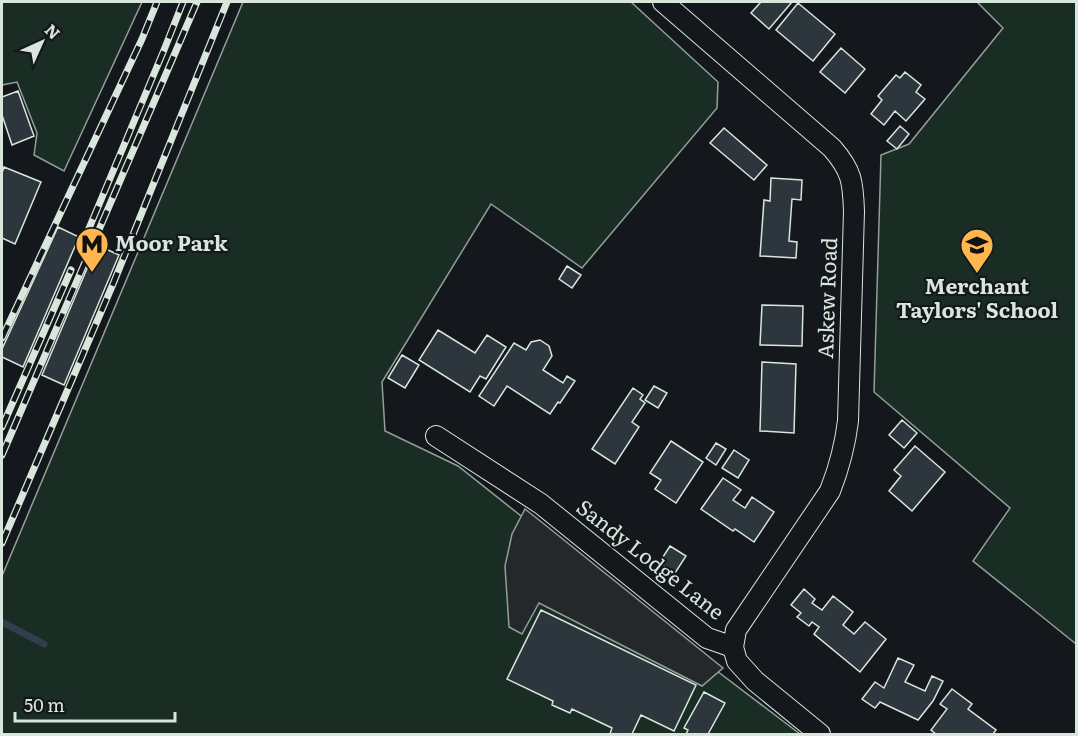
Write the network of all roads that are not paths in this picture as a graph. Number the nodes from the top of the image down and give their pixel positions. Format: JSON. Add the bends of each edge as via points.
{"nodes":[{"id":1,"x":663,"y":2,"type":"edge"},
{"id":2,"x":436,"y":436,"type":"dead end"},
{"id":3,"x":733,"y":647,"type":"junction"},
{"id":4,"x":820,"y":735,"type":"edge"}],
"edges":[{"from":1,"to":3,"type":"street","name":"Askew Road","via":[[832,148],[843,161],[853,186],[846,443],[830,491],[736,630]]},
{"from":2,"to":3,"type":"street","name":"Sandy Lodge Lane","via":[[541,504],[707,638]]},
{"from":3,"to":4,"type":"street","name":"Sandy Lodge Lane","via":[[737,661],[755,681]]}]}
